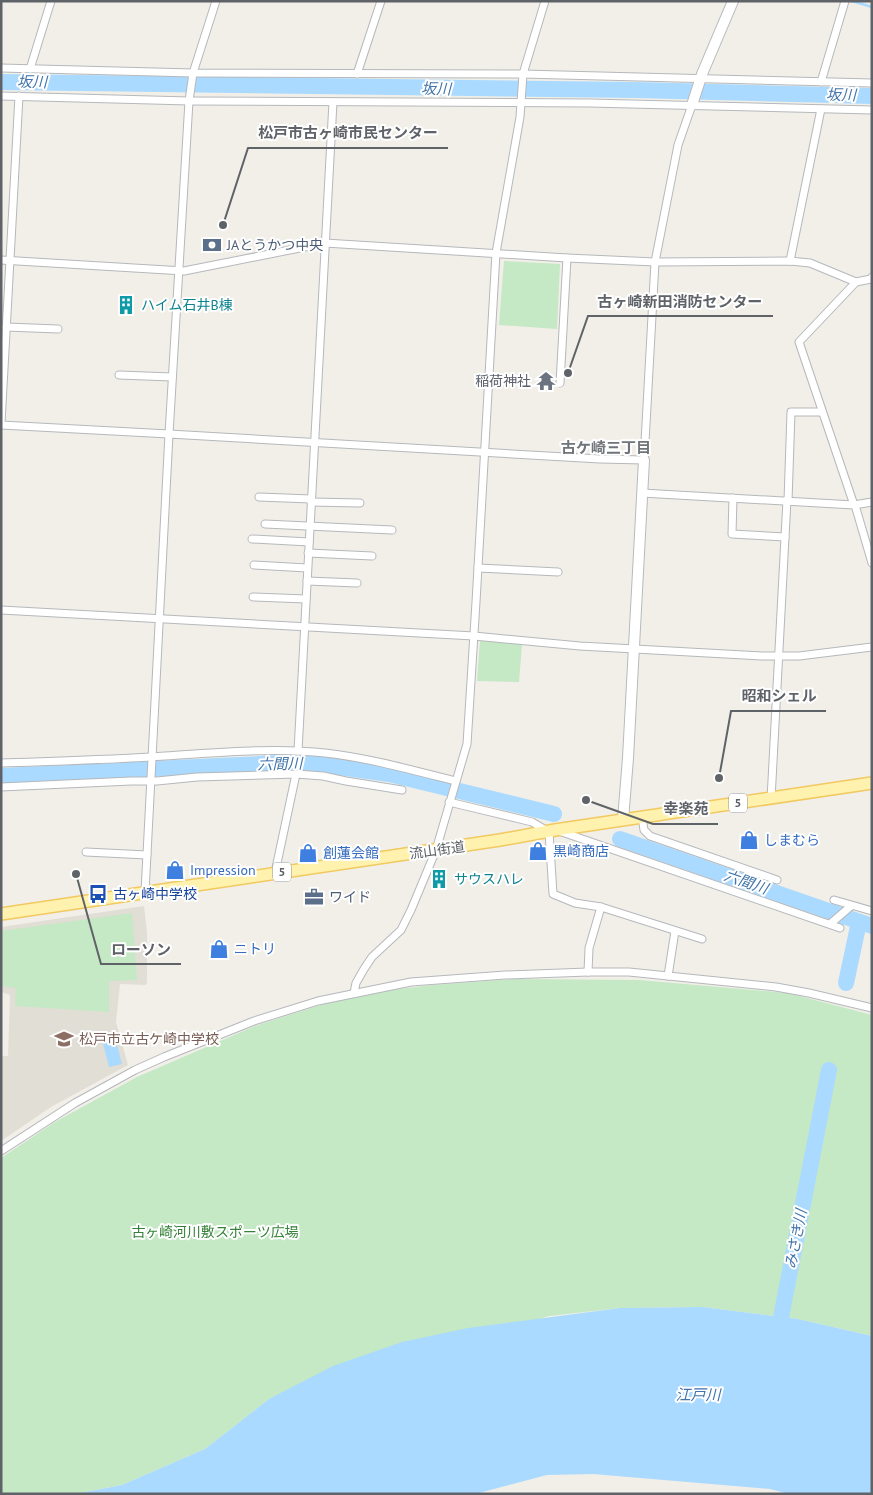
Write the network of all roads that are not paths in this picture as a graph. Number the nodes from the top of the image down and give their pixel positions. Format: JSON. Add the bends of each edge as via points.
{"nodes":[{"id":1,"x":51,"y":1,"type":"edge"},
{"id":2,"x":216,"y":1,"type":"edge"},
{"id":3,"x":381,"y":1,"type":"edge"},
{"id":4,"x":545,"y":1,"type":"edge"},
{"id":5,"x":732,"y":1,"type":"edge"},
{"id":6,"x":845,"y":2,"type":"edge"},
{"id":7,"x":1,"y":68,"type":"edge"},
{"id":8,"x":30,"y":69,"type":"junction"},
{"id":9,"x":193,"y":74,"type":"junction"},
{"id":10,"x":357,"y":74,"type":"junction"},
{"id":11,"x":523,"y":74,"type":"junction"},
{"id":12,"x":700,"y":81,"type":"junction"},
{"id":13,"x":821,"y":82,"type":"junction"},
{"id":14,"x":872,"y":83,"type":"edge"},
{"id":15,"x":1,"y":96,"type":"edge"},
{"id":16,"x":19,"y":96,"type":"junction"},
{"id":17,"x":189,"y":98,"type":"junction"},
{"id":18,"x":333,"y":102,"type":"junction"},
{"id":19,"x":522,"y":103,"type":"junction"},
{"id":20,"x":693,"y":104,"type":"junction"},
{"id":21,"x":820,"y":109,"type":"junction"},
{"id":22,"x":872,"y":110,"type":"edge"},
{"id":23,"x":325,"y":243,"type":"junction"},
{"id":24,"x":496,"y":253,"type":"junction"},
{"id":25,"x":567,"y":258,"type":"junction"},
{"id":26,"x":1,"y":260,"type":"edge"},
{"id":27,"x":10,"y":260,"type":"junction"},
{"id":28,"x":790,"y":261,"type":"junction"},
{"id":29,"x":655,"y":262,"type":"junction"},
{"id":30,"x":178,"y":271,"type":"junction"},
{"id":31,"x":871,"y":278,"type":"edge"},
{"id":32,"x":856,"y":282,"type":"junction"},
{"id":33,"x":6,"y":327,"type":"junction"},
{"id":34,"x":58,"y":329,"type":"dead end"},
{"id":35,"x":119,"y":375,"type":"dead end"},
{"id":36,"x":172,"y":377,"type":"junction"},
{"id":37,"x":560,"y":383,"type":"dead end"},
{"id":38,"x":822,"y":412,"type":"junction"},
{"id":39,"x":1,"y":424,"type":"edge"},
{"id":40,"x":169,"y":434,"type":"junction"},
{"id":41,"x":314,"y":442,"type":"junction"},
{"id":42,"x":484,"y":451,"type":"junction"},
{"id":43,"x":644,"y":460,"type":"junction"},
{"id":44,"x":642,"y":493,"type":"junction"},
{"id":45,"x":259,"y":497,"type":"dead end"},
{"id":46,"x":733,"y":498,"type":"junction"},
{"id":47,"x":311,"y":501,"type":"junction"},
{"id":48,"x":787,"y":501,"type":"junction"},
{"id":49,"x":872,"y":502,"type":"edge"},
{"id":50,"x":360,"y":503,"type":"dead end"},
{"id":51,"x":854,"y":505,"type":"junction"},
{"id":52,"x":265,"y":524,"type":"dead end"},
{"id":53,"x":310,"y":526,"type":"junction"},
{"id":54,"x":392,"y":530,"type":"dead end"},
{"id":55,"x":785,"y":537,"type":"junction"},
{"id":56,"x":252,"y":539,"type":"dead end"},
{"id":57,"x":309,"y":542,"type":"junction"},
{"id":58,"x":308,"y":553,"type":"junction"},
{"id":59,"x":372,"y":556,"type":"dead end"},
{"id":60,"x":872,"y":563,"type":"edge"},
{"id":61,"x":254,"y":566,"type":"dead end"},
{"id":62,"x":307,"y":568,"type":"junction"},
{"id":63,"x":478,"y":568,"type":"junction"},
{"id":64,"x":558,"y":572,"type":"dead end"},
{"id":65,"x":307,"y":581,"type":"junction"},
{"id":66,"x":357,"y":583,"type":"dead end"},
{"id":67,"x":253,"y":597,"type":"dead end"},
{"id":68,"x":306,"y":599,"type":"junction"},
{"id":69,"x":1,"y":610,"type":"edge"},
{"id":70,"x":159,"y":619,"type":"junction"},
{"id":71,"x":304,"y":627,"type":"junction"},
{"id":72,"x":474,"y":636,"type":"junction"},
{"id":73,"x":872,"y":647,"type":"edge"},
{"id":74,"x":634,"y":649,"type":"junction"},
{"id":75,"x":780,"y":656,"type":"junction"},
{"id":76,"x":298,"y":751,"type":"junction"},
{"id":77,"x":151,"y":757,"type":"junction"},
{"id":78,"x":1,"y":763,"type":"edge"},
{"id":79,"x":296,"y":774,"type":"junction"},
{"id":80,"x":151,"y":781,"type":"junction"},
{"id":81,"x":455,"y":782,"type":"junction"},
{"id":82,"x":872,"y":783,"type":"edge"},
{"id":83,"x":1,"y":787,"type":"edge"},
{"id":84,"x":402,"y":790,"type":"dead end"},
{"id":85,"x":771,"y":799,"type":"junction"},
{"id":86,"x":448,"y":802,"type":"junction"},
{"id":87,"x":642,"y":818,"type":"junction"},
{"id":88,"x":623,"y":820,"type":"junction"},
{"id":89,"x":552,"y":831,"type":"junction"},
{"id":90,"x":436,"y":850,"type":"junction"},
{"id":91,"x":86,"y":852,"type":"dead end"},
{"id":92,"x":147,"y":854,"type":"junction"},
{"id":93,"x":277,"y":873,"type":"junction"},
{"id":94,"x":777,"y":880,"type":"dead end"},
{"id":95,"x":146,"y":892,"type":"junction"},
{"id":96,"x":834,"y":900,"type":"dead end"},
{"id":97,"x":851,"y":906,"type":"junction"},
{"id":98,"x":601,"y":908,"type":"junction"},
{"id":99,"x":872,"y":912,"type":"edge"},
{"id":100,"x":1,"y":914,"type":"edge"},
{"id":101,"x":830,"y":924,"type":"junction"},
{"id":102,"x":840,"y":928,"type":"dead end"},
{"id":103,"x":675,"y":931,"type":"junction"},
{"id":104,"x":702,"y":939,"type":"dead end"},
{"id":105,"x":588,"y":972,"type":"junction"},
{"id":106,"x":668,"y":976,"type":"junction"},
{"id":107,"x":354,"y":993,"type":"junction"},
{"id":108,"x":872,"y":1008,"type":"edge"},
{"id":109,"x":1,"y":1151,"type":"edge"}],
"edges":[{"from":1,"to":8,"type":"street"},
{"from":2,"to":9,"type":"street"},
{"from":3,"to":10,"type":"street"},
{"from":4,"to":11,"type":"street"},
{"from":5,"to":12,"type":"street"},
{"from":6,"to":13,"type":"street"},
{"from":7,"to":8,"type":"street"},
{"from":8,"to":9,"type":"street"},
{"from":9,"to":10,"type":"street"},
{"from":9,"to":17,"type":"street"},
{"from":10,"to":11,"type":"street"},
{"from":11,"to":12,"type":"street"},
{"from":11,"to":19,"type":"street"},
{"from":12,"to":13,"type":"street"},
{"from":12,"to":20,"type":"street"},
{"from":13,"to":14,"type":"street"},
{"from":15,"to":16,"type":"street"},
{"from":16,"to":17,"type":"street"},
{"from":16,"to":27,"type":"street"},
{"from":17,"to":18,"type":"street"},
{"from":17,"to":30,"type":"street"},
{"from":18,"to":19,"type":"street"},
{"from":18,"to":23,"type":"street"},
{"from":19,"to":20,"type":"street"},
{"from":19,"to":24,"type":"street"},
{"from":20,"to":21,"type":"street"},
{"from":20,"to":29,"type":"street","via":[[678,145]]},
{"from":21,"to":22,"type":"street"},
{"from":21,"to":28,"type":"street"},
{"from":23,"to":24,"type":"street"},
{"from":23,"to":30,"type":"street"},
{"from":23,"to":41,"type":"street"},
{"from":24,"to":25,"type":"street"},
{"from":24,"to":42,"type":"street"},
{"from":25,"to":29,"type":"street"},
{"from":25,"to":37,"type":"street"},
{"from":26,"to":27,"type":"street"},
{"from":27,"to":30,"type":"street"},
{"from":27,"to":33,"type":"street"},
{"from":28,"to":29,"type":"street"},
{"from":28,"to":32,"type":"street","via":[[810,262]]},
{"from":29,"to":43,"type":"street"},
{"from":30,"to":36,"type":"street"},
{"from":31,"to":32,"type":"street"},
{"from":32,"to":38,"type":"street","via":[[799,342]]},
{"from":33,"to":34,"type":"street"},
{"from":33,"to":39,"type":"street"},
{"from":35,"to":36,"type":"street"},
{"from":36,"to":40,"type":"street"},
{"from":38,"to":48,"type":"street","via":[[791,412]]},
{"from":38,"to":51,"type":"street"},
{"from":39,"to":40,"type":"street"},
{"from":40,"to":41,"type":"street"},
{"from":40,"to":70,"type":"street"},
{"from":41,"to":42,"type":"street"},
{"from":41,"to":47,"type":"street"},
{"from":42,"to":43,"type":"street"},
{"from":42,"to":63,"type":"street"},
{"from":43,"to":44,"type":"street"},
{"from":44,"to":46,"type":"street"},
{"from":44,"to":74,"type":"street"},
{"from":45,"to":47,"type":"street"},
{"from":46,"to":48,"type":"street"},
{"from":46,"to":55,"type":"street","via":[[732,534]]},
{"from":47,"to":50,"type":"street"},
{"from":47,"to":53,"type":"street"},
{"from":48,"to":51,"type":"street"},
{"from":48,"to":55,"type":"street"},
{"from":49,"to":51,"type":"street"},
{"from":51,"to":60,"type":"street"},
{"from":52,"to":53,"type":"street"},
{"from":53,"to":54,"type":"street"},
{"from":53,"to":57,"type":"street"},
{"from":55,"to":75,"type":"street"},
{"from":56,"to":57,"type":"street"},
{"from":57,"to":58,"type":"street"},
{"from":58,"to":59,"type":"street"},
{"from":58,"to":62,"type":"street"},
{"from":61,"to":62,"type":"street"},
{"from":62,"to":65,"type":"street"},
{"from":63,"to":64,"type":"street"},
{"from":63,"to":72,"type":"street"},
{"from":65,"to":66,"type":"street"},
{"from":65,"to":68,"type":"street"},
{"from":67,"to":68,"type":"street"},
{"from":68,"to":71,"type":"street"},
{"from":69,"to":70,"type":"street"},
{"from":70,"to":71,"type":"street"},
{"from":70,"to":77,"type":"street"},
{"from":71,"to":72,"type":"street"},
{"from":71,"to":76,"type":"street"},
{"from":72,"to":74,"type":"street"},
{"from":72,"to":81,"type":"street","via":[[468,734]]},
{"from":73,"to":75,"type":"street"},
{"from":74,"to":75,"type":"street"},
{"from":74,"to":88,"type":"street"},
{"from":75,"to":85,"type":"street"},
{"from":76,"to":77,"type":"street"},
{"from":76,"to":81,"type":"street","via":[[349,757]]},
{"from":77,"to":78,"type":"street"},
{"from":77,"to":80,"type":"street"},
{"from":79,"to":80,"type":"street"},
{"from":79,"to":84,"type":"street"},
{"from":79,"to":93,"type":"street"},
{"from":80,"to":83,"type":"street"},
{"from":80,"to":92,"type":"street"},
{"from":81,"to":86,"type":"street"},
{"from":82,"to":85,"type":"main road","name":"流山街道","number":"5"},
{"from":85,"to":87,"type":"main road","name":"流山街道","number":"5"},
{"from":86,"to":89,"type":"street","via":[[532,822]]},
{"from":86,"to":90,"type":"street"},
{"from":87,"to":88,"type":"main road","name":"流山街道","number":"5"},
{"from":87,"to":94,"type":"street","via":[[644,830],[650,836]]},
{"from":88,"to":89,"type":"main road","name":"流山街道","number":"5"},
{"from":89,"to":90,"type":"main road","name":"流山街道","number":"5"},
{"from":89,"to":98,"type":"street","via":[[553,894]]},
{"from":89,"to":101,"type":"street"},
{"from":90,"to":93,"type":"main road","name":"流山街道","number":"5"},
{"from":90,"to":107,"type":"street","via":[[401,930],[372,957],[356,983]]},
{"from":91,"to":92,"type":"street"},
{"from":92,"to":95,"type":"street"},
{"from":93,"to":95,"type":"main road","name":"流山街道","number":"5"},
{"from":95,"to":100,"type":"main road","name":"流山街道","number":"5"},
{"from":96,"to":97,"type":"street"},
{"from":97,"to":99,"type":"street"},
{"from":97,"to":101,"type":"street"},
{"from":98,"to":103,"type":"street"},
{"from":98,"to":105,"type":"street","via":[[589,948]]},
{"from":101,"to":102,"type":"street"},
{"from":103,"to":104,"type":"street"},
{"from":103,"to":106,"type":"street"},
{"from":105,"to":106,"type":"street"},
{"from":105,"to":107,"type":"street","via":[[411,982]]},
{"from":106,"to":108,"type":"street","via":[[776,987]]},
{"from":107,"to":109,"type":"street","via":[[254,1022],[164,1056],[75,1103]]}]}
